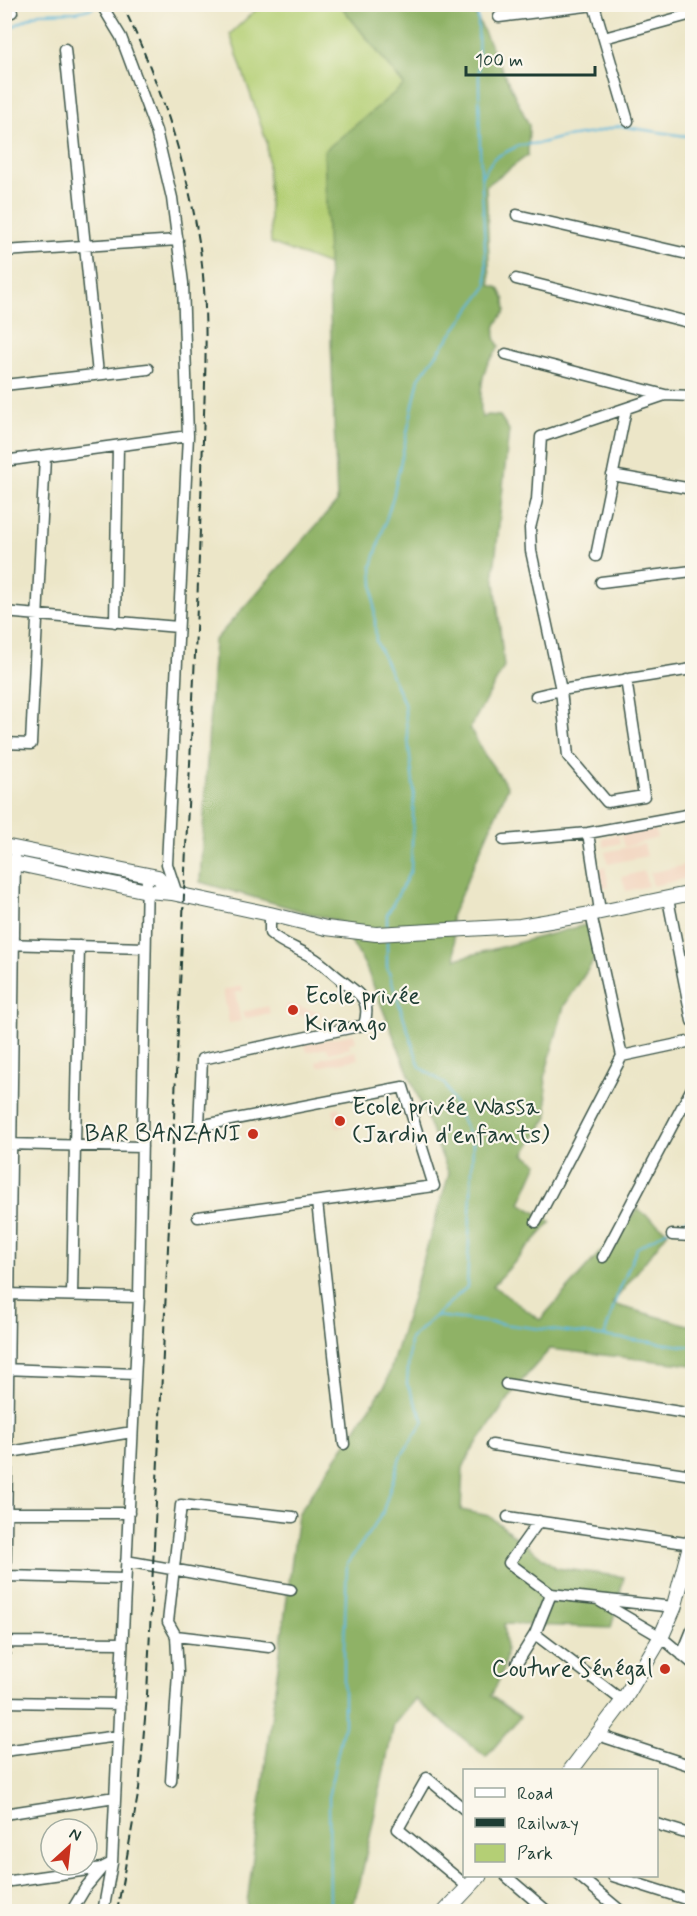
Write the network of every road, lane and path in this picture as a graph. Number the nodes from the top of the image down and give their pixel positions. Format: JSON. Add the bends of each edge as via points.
{"nodes":[{"id":1,"x":101,"y":4,"type":"edge"},
{"id":2,"x":594,"y":5,"type":"edge"},
{"id":3,"x":693,"y":14,"type":"edge"},
{"id":4,"x":499,"y":17,"type":"dead end"},
{"id":5,"x":604,"y":38,"type":"junction"},
{"id":6,"x":64,"y":49,"type":"dead end"},
{"id":7,"x":628,"y":121,"type":"dead end"},
{"id":8,"x":517,"y":215,"type":"dead end"},
{"id":9,"x":178,"y":240,"type":"junction"},
{"id":10,"x":85,"y":246,"type":"junction"},
{"id":11,"x":4,"y":251,"type":"edge"},
{"id":12,"x":693,"y":255,"type":"edge"},
{"id":13,"x":516,"y":279,"type":"dead end"},
{"id":14,"x":693,"y":323,"type":"edge"},
{"id":15,"x":506,"y":354,"type":"dead end"},
{"id":16,"x":148,"y":369,"type":"dead end"},
{"id":17,"x":98,"y":374,"type":"junction"},
{"id":18,"x":4,"y":385,"type":"edge"},
{"id":19,"x":665,"y":395,"type":"junction"},
{"id":20,"x":693,"y":396,"type":"edge"},
{"id":21,"x":626,"y":409,"type":"junction"},
{"id":22,"x":188,"y":436,"type":"junction"},
{"id":23,"x":118,"y":446,"type":"junction"},
{"id":24,"x":45,"y":456,"type":"junction"},
{"id":25,"x":4,"y":461,"type":"edge"},
{"id":26,"x":612,"y":475,"type":"junction"},
{"id":27,"x":693,"y":489,"type":"edge"},
{"id":28,"x":596,"y":556,"type":"dead end"},
{"id":29,"x":693,"y":571,"type":"edge"},
{"id":30,"x":601,"y":582,"type":"dead end"},
{"id":31,"x":4,"y":612,"type":"edge"},
{"id":32,"x":37,"y":615,"type":"junction"},
{"id":33,"x":115,"y":622,"type":"junction"},
{"id":34,"x":178,"y":627,"type":"junction"},
{"id":35,"x":693,"y":669,"type":"edge"},
{"id":36,"x":626,"y":680,"type":"junction"},
{"id":37,"x":561,"y":690,"type":"junction"},
{"id":38,"x":536,"y":696,"type":"dead end"},
{"id":39,"x":4,"y":743,"type":"edge"},
{"id":40,"x":693,"y":814,"type":"edge"},
{"id":41,"x":588,"y":833,"type":"junction"},
{"id":42,"x":504,"y":840,"type":"dead end"},
{"id":43,"x":10,"y":847,"type":"edge"},
{"id":44,"x":10,"y":862,"type":"edge"},
{"id":45,"x":147,"y":875,"type":"junction"},
{"id":46,"x":147,"y":891,"type":"junction"},
{"id":47,"x":174,"y":894,"type":"junction"},
{"id":48,"x":693,"y":894,"type":"edge"},
{"id":49,"x":668,"y":899,"type":"junction"},
{"id":50,"x":595,"y":913,"type":"junction"},
{"id":51,"x":270,"y":914,"type":"junction"},
{"id":52,"x":9,"y":944,"type":"edge"},
{"id":53,"x":79,"y":946,"type":"junction"},
{"id":54,"x":145,"y":948,"type":"junction"},
{"id":55,"x":693,"y":1022,"type":"edge"},
{"id":56,"x":693,"y":1041,"type":"edge"},
{"id":57,"x":622,"y":1056,"type":"junction"},
{"id":58,"x":693,"y":1088,"type":"edge"},
{"id":59,"x":8,"y":1144,"type":"edge"},
{"id":60,"x":75,"y":1145,"type":"junction"},
{"id":61,"x":142,"y":1147,"type":"junction"},
{"id":62,"x":317,"y":1202,"type":"junction"},
{"id":63,"x":198,"y":1217,"type":"dead end"},
{"id":64,"x":536,"y":1222,"type":"dead end"},
{"id":65,"x":672,"y":1235,"type":"dead end"},
{"id":66,"x":693,"y":1236,"type":"edge"},
{"id":67,"x":603,"y":1257,"type":"dead end"},
{"id":68,"x":7,"y":1294,"type":"edge"},
{"id":69,"x":72,"y":1295,"type":"junction"},
{"id":70,"x":139,"y":1297,"type":"junction"},
{"id":71,"x":7,"y":1369,"type":"edge"},
{"id":72,"x":135,"y":1374,"type":"junction"},
{"id":73,"x":506,"y":1384,"type":"dead end"},
{"id":74,"x":693,"y":1414,"type":"edge"},
{"id":75,"x":132,"y":1432,"type":"junction"},
{"id":76,"x":344,"y":1444,"type":"dead end"},
{"id":77,"x":492,"y":1445,"type":"dead end"},
{"id":78,"x":6,"y":1453,"type":"edge"},
{"id":79,"x":693,"y":1475,"type":"edge"},
{"id":80,"x":7,"y":1513,"type":"junction"},
{"id":81,"x":129,"y":1513,"type":"junction"},
{"id":82,"x":508,"y":1516,"type":"dead end"},
{"id":83,"x":293,"y":1517,"type":"dead end"},
{"id":84,"x":539,"y":1521,"type":"junction"},
{"id":85,"x":692,"y":1542,"type":"edge"},
{"id":86,"x":126,"y":1561,"type":"junction"},
{"id":87,"x":174,"y":1569,"type":"junction"},
{"id":88,"x":6,"y":1576,"type":"edge"},
{"id":89,"x":125,"y":1579,"type":"junction"},
{"id":90,"x":291,"y":1590,"type":"dead end"},
{"id":91,"x":551,"y":1594,"type":"junction"},
{"id":92,"x":596,"y":1599,"type":"junction"},
{"id":93,"x":674,"y":1607,"type":"junction"},
{"id":94,"x":693,"y":1630,"type":"edge"},
{"id":95,"x":535,"y":1634,"type":"junction"},
{"id":96,"x":176,"y":1636,"type":"junction"},
{"id":97,"x":661,"y":1637,"type":"junction"},
{"id":98,"x":5,"y":1642,"type":"edge"},
{"id":99,"x":122,"y":1643,"type":"junction"},
{"id":100,"x":269,"y":1647,"type":"dead end"},
{"id":101,"x":682,"y":1655,"type":"junction"},
{"id":102,"x":517,"y":1663,"type":"dead end"},
{"id":103,"x":693,"y":1663,"type":"edge"},
{"id":104,"x":4,"y":1687,"type":"edge"},
{"id":105,"x":622,"y":1701,"type":"junction"},
{"id":106,"x":4,"y":1702,"type":"edge"},
{"id":107,"x":120,"y":1704,"type":"junction"},
{"id":108,"x":598,"y":1735,"type":"junction"},
{"id":109,"x":118,"y":1736,"type":"junction"},
{"id":110,"x":4,"y":1750,"type":"edge"},
{"id":111,"x":693,"y":1766,"type":"edge"},
{"id":112,"x":572,"y":1769,"type":"edge"},
{"id":113,"x":171,"y":1781,"type":"dead end"},
{"id":114,"x":115,"y":1797,"type":"junction"},
{"id":115,"x":463,"y":1807,"type":"edge"},
{"id":116,"x":4,"y":1815,"type":"edge"},
{"id":117,"x":658,"y":1824,"type":"edge"},
{"id":118,"x":693,"y":1835,"type":"edge"},
{"id":119,"x":112,"y":1863,"type":"junction"},
{"id":120,"x":102,"y":1868,"type":"junction"},
{"id":121,"x":477,"y":1877,"type":"edge"},
{"id":122,"x":509,"y":1877,"type":"edge"},
{"id":123,"x":581,"y":1877,"type":"edge"},
{"id":124,"x":619,"y":1877,"type":"edge"},
{"id":125,"x":4,"y":1882,"type":"edge"},
{"id":126,"x":468,"y":1887,"type":"junction"},
{"id":127,"x":693,"y":1901,"type":"edge"},
{"id":128,"x":71,"y":1911,"type":"edge"},
{"id":129,"x":103,"y":1911,"type":"edge"},
{"id":130,"x":444,"y":1911,"type":"edge"},
{"id":131,"x":548,"y":1911,"type":"edge"},
{"id":132,"x":622,"y":1911,"type":"edge"}],
"edges":[{"from":1,"to":9,"type":"street","via":[[122,37],[156,130]]},
{"from":2,"to":4,"type":"street"},
{"from":2,"to":5,"type":"street"},
{"from":3,"to":5,"type":"street"},
{"from":5,"to":7,"type":"street"},
{"from":6,"to":10,"type":"street"},
{"from":8,"to":12,"type":"street"},
{"from":9,"to":10,"type":"street"},
{"from":9,"to":22,"type":"street"},
{"from":10,"to":11,"type":"street"},
{"from":10,"to":17,"type":"street"},
{"from":13,"to":14,"type":"street"},
{"from":15,"to":19,"type":"street"},
{"from":16,"to":17,"type":"street"},
{"from":17,"to":18,"type":"street"},
{"from":19,"to":20,"type":"street"},
{"from":19,"to":21,"type":"street"},
{"from":21,"to":26,"type":"street"},
{"from":21,"to":37,"type":"street","via":[[541,437],[537,500],[530,528],[531,551]]},
{"from":22,"to":23,"type":"street"},
{"from":22,"to":34,"type":"street"},
{"from":23,"to":24,"type":"street"},
{"from":23,"to":33,"type":"street"},
{"from":24,"to":25,"type":"street"},
{"from":24,"to":32,"type":"street"},
{"from":26,"to":27,"type":"street"},
{"from":26,"to":28,"type":"street"},
{"from":29,"to":30,"type":"street"},
{"from":31,"to":32,"type":"street"},
{"from":32,"to":33,"type":"street"},
{"from":32,"to":39,"type":"street","via":[[31,744]]},
{"from":33,"to":34,"type":"street"},
{"from":34,"to":47,"type":"street","via":[[167,864]]},
{"from":35,"to":36,"type":"street"},
{"from":36,"to":37,"type":"street"},
{"from":36,"to":37,"type":"street","via":[[644,796],[608,802],[568,756]]},
{"from":37,"to":38,"type":"street"},
{"from":40,"to":41,"type":"street"},
{"from":41,"to":42,"type":"street"},
{"from":41,"to":50,"type":"street"},
{"from":43,"to":44,"type":"street"},
{"from":43,"to":45,"type":"street"},
{"from":44,"to":46,"type":"street"},
{"from":44,"to":52,"type":"street"},
{"from":45,"to":46,"type":"street"},
{"from":45,"to":47,"type":"street","via":[[158,877]]},
{"from":46,"to":47,"type":"street"},
{"from":46,"to":54,"type":"street"},
{"from":47,"to":51,"type":"street"},
{"from":48,"to":49,"type":"street"},
{"from":49,"to":50,"type":"street"},
{"from":49,"to":55,"type":"street"},
{"from":50,"to":51,"type":"street","via":[[520,926],[376,934],[326,928]]},
{"from":50,"to":57,"type":"street"},
{"from":51,"to":62,"type":"street","via":[[270,933],[314,958],[361,994],[368,1014],[364,1025],[202,1059],[199,1126],[403,1087],[434,1186]]},
{"from":52,"to":53,"type":"street"},
{"from":52,"to":59,"type":"street"},
{"from":53,"to":54,"type":"street"},
{"from":53,"to":60,"type":"street"},
{"from":54,"to":61,"type":"street"},
{"from":56,"to":57,"type":"street"},
{"from":57,"to":64,"type":"street"},
{"from":58,"to":67,"type":"street"},
{"from":59,"to":60,"type":"street"},
{"from":59,"to":68,"type":"street"},
{"from":60,"to":61,"type":"street"},
{"from":60,"to":69,"type":"street"},
{"from":61,"to":70,"type":"street"},
{"from":62,"to":63,"type":"street"},
{"from":62,"to":76,"type":"street"},
{"from":65,"to":66,"type":"street"},
{"from":68,"to":69,"type":"street"},
{"from":68,"to":71,"type":"street"},
{"from":69,"to":70,"type":"street"},
{"from":70,"to":72,"type":"street"},
{"from":71,"to":72,"type":"street"},
{"from":71,"to":78,"type":"street"},
{"from":72,"to":75,"type":"street"},
{"from":73,"to":74,"type":"street"},
{"from":75,"to":78,"type":"street"},
{"from":75,"to":81,"type":"street"},
{"from":77,"to":79,"type":"street"},
{"from":78,"to":80,"type":"street"},
{"from":80,"to":81,"type":"street"},
{"from":80,"to":88,"type":"street"},
{"from":81,"to":86,"type":"street"},
{"from":82,"to":84,"type":"street"},
{"from":83,"to":87,"type":"street","via":[[181,1505]]},
{"from":84,"to":85,"type":"street"},
{"from":84,"to":91,"type":"street","via":[[509,1563]]},
{"from":85,"to":93,"type":"main road"},
{"from":86,"to":87,"type":"street"},
{"from":86,"to":89,"type":"street"},
{"from":87,"to":90,"type":"street"},
{"from":87,"to":96,"type":"street","via":[[168,1622]]},
{"from":88,"to":89,"type":"street"},
{"from":88,"to":98,"type":"street"},
{"from":89,"to":99,"type":"street"},
{"from":91,"to":92,"type":"street"},
{"from":91,"to":95,"type":"street"},
{"from":92,"to":93,"type":"street"},
{"from":92,"to":97,"type":"street"},
{"from":93,"to":97,"type":"main road"},
{"from":94,"to":101,"type":"street"},
{"from":95,"to":102,"type":"street"},
{"from":95,"to":105,"type":"street"},
{"from":96,"to":100,"type":"street"},
{"from":96,"to":113,"type":"street","via":[[178,1673]]},
{"from":97,"to":101,"type":"street"},
{"from":97,"to":105,"type":"main road"},
{"from":98,"to":99,"type":"street"},
{"from":98,"to":104,"type":"street"},
{"from":99,"to":107,"type":"street"},
{"from":101,"to":103,"type":"street"},
{"from":105,"to":108,"type":"main road"},
{"from":106,"to":107,"type":"street"},
{"from":107,"to":109,"type":"street"},
{"from":108,"to":111,"type":"street"},
{"from":108,"to":112,"type":"main road"},
{"from":109,"to":110,"type":"street"},
{"from":109,"to":114,"type":"street"},
{"from":114,"to":116,"type":"street"},
{"from":114,"to":119,"type":"street"},
{"from":115,"to":126,"type":"street","via":[[427,1778],[398,1829]]},
{"from":117,"to":118,"type":"street"},
{"from":119,"to":120,"type":"street"},
{"from":119,"to":129,"type":"street"},
{"from":120,"to":125,"type":"street"},
{"from":120,"to":128,"type":"street"},
{"from":121,"to":126,"type":"main road"},
{"from":122,"to":131,"type":"street"},
{"from":123,"to":132,"type":"street"},
{"from":124,"to":127,"type":"street"},
{"from":126,"to":130,"type":"main road"}]}
